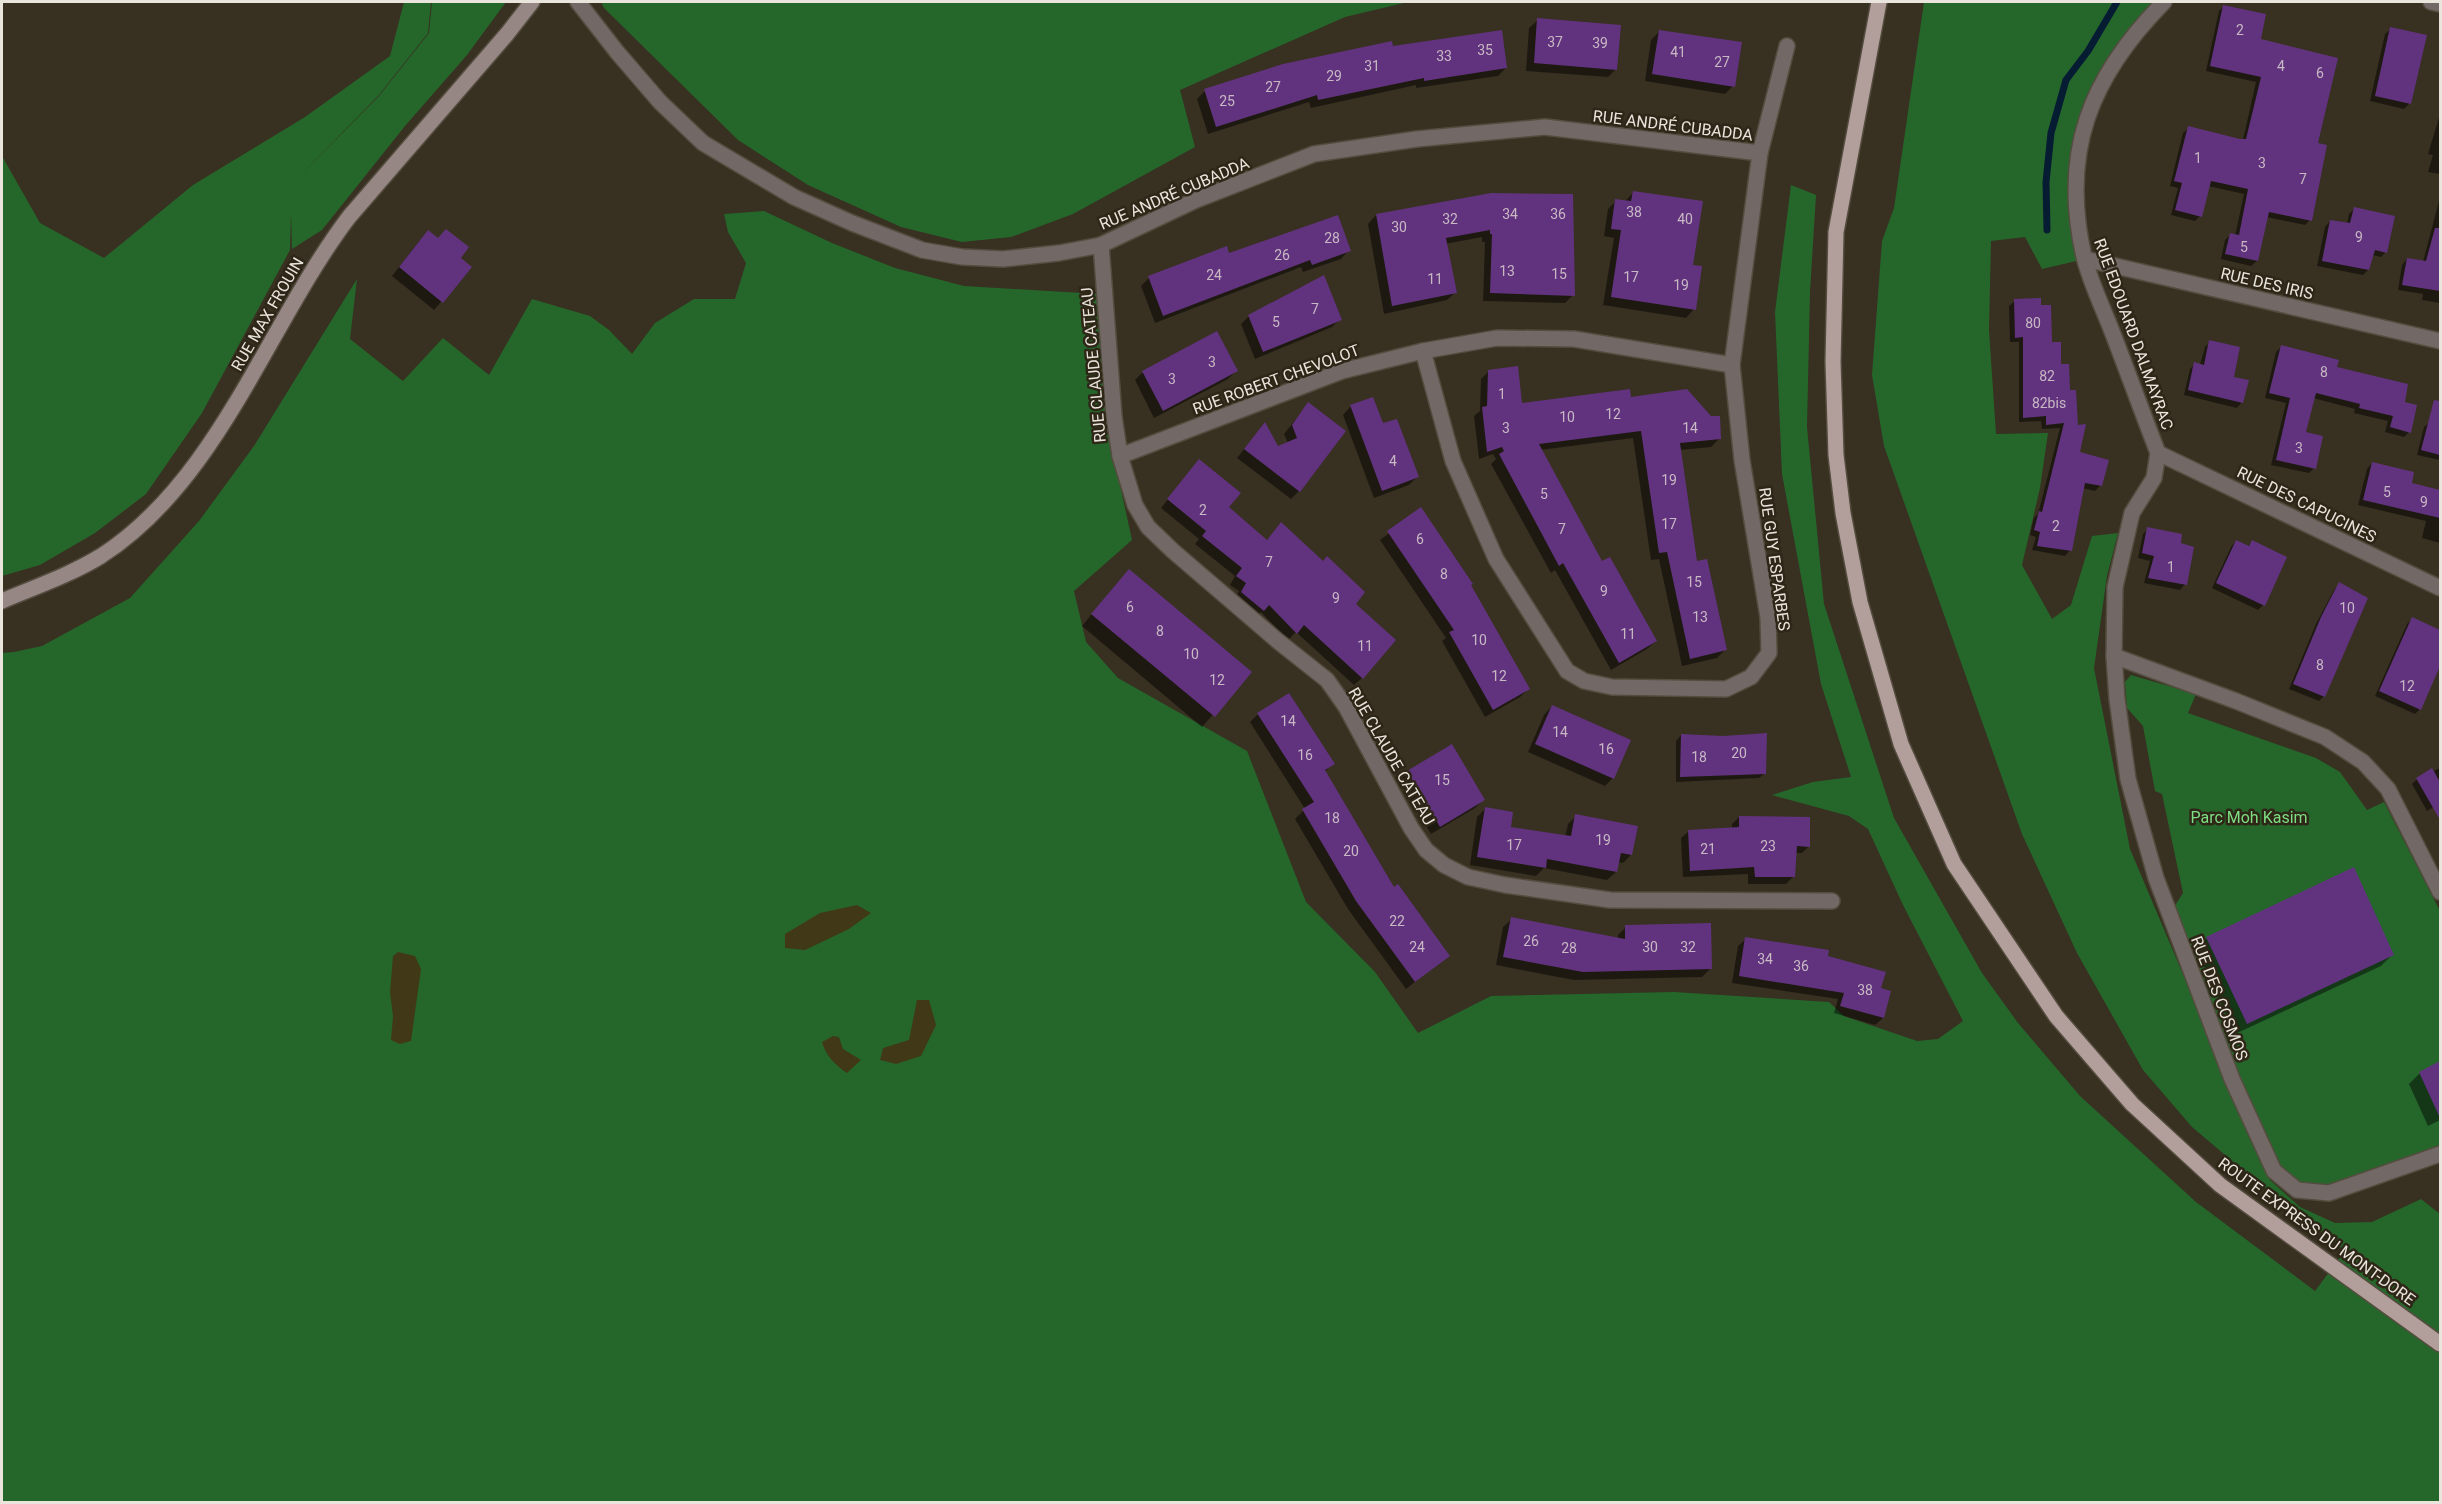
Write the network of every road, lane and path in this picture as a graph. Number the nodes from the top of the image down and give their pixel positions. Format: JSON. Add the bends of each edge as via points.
{"nodes":[{"id":1,"x":532,"y":2,"type":"edge"},
{"id":2,"x":578,"y":2,"type":"edge"},
{"id":3,"x":1879,"y":2,"type":"edge"},
{"id":4,"x":2164,"y":2,"type":"edge"},
{"id":5,"x":2431,"y":2,"type":"edge"},
{"id":6,"x":2440,"y":4,"type":"edge"},
{"id":7,"x":1787,"y":46,"type":"dead end"},
{"id":8,"x":1760,"y":153,"type":"junction"},
{"id":9,"x":1101,"y":245,"type":"junction"},
{"id":10,"x":2085,"y":259,"type":"junction"},
{"id":11,"x":2440,"y":341,"type":"edge"},
{"id":12,"x":1423,"y":351,"type":"junction"},
{"id":13,"x":1732,"y":365,"type":"junction"},
{"id":14,"x":2158,"y":453,"type":"junction"},
{"id":15,"x":1120,"y":456,"type":"junction"},
{"id":16,"x":2440,"y":588,"type":"edge"},
{"id":17,"x":2,"y":601,"type":"edge"},
{"id":18,"x":2114,"y":657,"type":"junction"},
{"id":19,"x":2440,"y":892,"type":"edge"},
{"id":20,"x":1832,"y":901,"type":"dead end"},
{"id":21,"x":2440,"y":1154,"type":"edge"},
{"id":22,"x":2440,"y":1344,"type":"edge"}],
"edges":[{"from":1,"to":17,"type":"street","name":"RUE MAX FROUIN","via":[[327,246],[220,430],[190,471],[144,522],[102,555]]},
{"from":2,"to":9,"type":"street","name":"RUE ANDRÉ CUBADDA","via":[[660,102],[703,143],[794,197],[922,250],[962,257],[1003,259]]},
{"from":3,"to":22,"type":"main road","name":"ROUTE EXPRESS DU MONT-DORE","via":[[1836,232],[1833,363],[1836,455],[1843,513],[1860,602],[1901,744],[1954,864],[2056,1016],[2132,1104],[2220,1185]]},
{"from":4,"to":10,"type":"street","name":"RUE EDOUARD DALMAYRAC","via":[[2118,54],[2095,96],[2082,134],[2075,209]]},
{"from":5,"to":6,"type":"street"},
{"from":7,"to":8,"type":"street","name":"RUE GUY ESPARBES"},
{"from":8,"to":9,"type":"street","name":"RUE ANDRÉ CUBADDA","via":[[1545,127],[1417,139],[1314,154],[1196,200]]},
{"from":8,"to":13,"type":"street","name":"RUE GUY ESPARBES"},
{"from":9,"to":15,"type":"street","name":"RUE CLAUDE CATEAU"},
{"from":10,"to":11,"type":"street","name":"RUE DES IRIS"},
{"from":10,"to":14,"type":"street","name":"RUE EDOUARD DALMAYRAC"},
{"from":12,"to":13,"type":"street","name":"RUE ROBERT CHEVOLOT","via":[[1497,338],[1574,339]]},
{"from":12,"to":13,"type":"street","name":"RUE GUY ESPARBES","via":[[1453,461],[1496,559],[1567,671],[1584,681],[1621,687],[1726,689],[1751,677],[1769,653],[1768,617],[1742,460]]},
{"from":12,"to":15,"type":"street","name":"RUE ROBERT CHEVOLOT","via":[[1342,371]]},
{"from":14,"to":16,"type":"street","name":"RUE DES CAPUCINES"},
{"from":14,"to":18,"type":"street","name":"RUE DES COSMOS","via":[[2154,478],[2132,513],[2115,587]]},
{"from":15,"to":20,"type":"street","name":"RUE CLAUDE CATEAU","via":[[1135,505],[1148,527],[1327,680],[1347,707],[1411,828],[1426,850],[1444,865],[1468,877],[1505,885],[1610,900]]},
{"from":18,"to":19,"type":"street","via":[[2325,737],[2363,762],[2388,789]]},
{"from":18,"to":21,"type":"street","name":"RUE DES COSMOS","via":[[2128,779],[2156,878],[2232,1079],[2274,1171],[2297,1190],[2329,1193]]}]}
